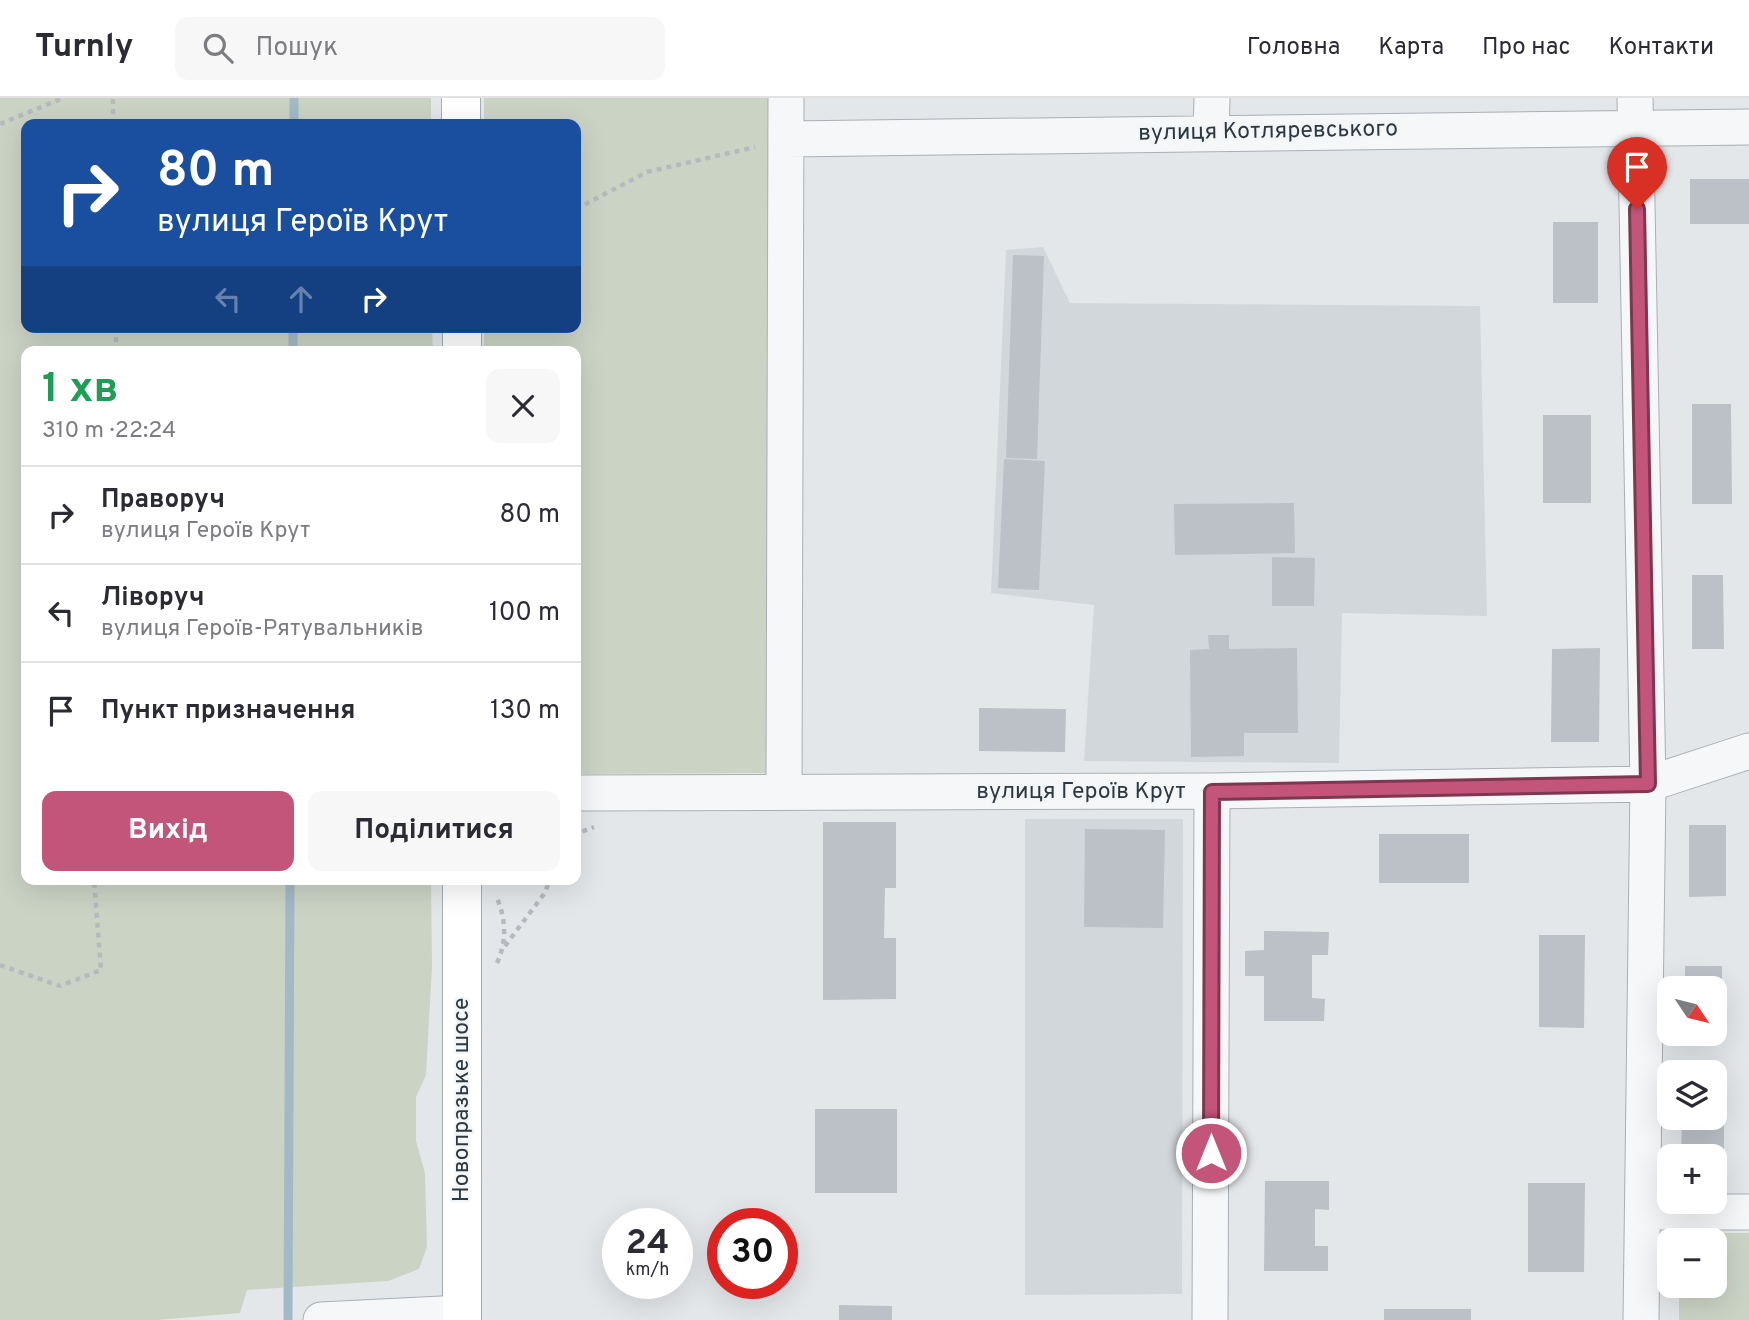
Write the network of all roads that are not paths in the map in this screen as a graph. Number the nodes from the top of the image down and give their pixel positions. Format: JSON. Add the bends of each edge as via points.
{"nodes":[{"id":1,"x":461,"y":98,"type":"edge"},
{"id":2,"x":786,"y":98,"type":"edge"},
{"id":3,"x":1212,"y":98,"type":"edge"},
{"id":4,"x":1636,"y":113,"type":"edge"},
{"id":5,"x":461,"y":119,"type":"edge"},
{"id":6,"x":1749,"y":127,"type":"edge"},
{"id":7,"x":1211,"y":133,"type":"junction"},
{"id":8,"x":787,"y":139,"type":"junction"},
{"id":9,"x":1749,"y":751,"type":"edge"},
{"id":10,"x":1648,"y":784,"type":"junction"},
{"id":11,"x":783,"y":792,"type":"junction"},
{"id":12,"x":1212,"y":792,"type":"junction"},
{"id":13,"x":581,"y":793,"type":"edge"},
{"id":14,"x":462,"y":885,"type":"edge"},
{"id":15,"x":1644,"y":1212,"type":"junction"},
{"id":16,"x":1749,"y":1213,"type":"edge"},
{"id":17,"x":462,"y":1317,"type":"edge"},
{"id":18,"x":331,"y":1319,"type":"edge"},
{"id":19,"x":1210,"y":1320,"type":"edge"},
{"id":20,"x":1641,"y":1320,"type":"edge"}],
"edges":[{"from":1,"to":5,"type":"main road"},
{"from":2,"to":8,"type":"street"},
{"from":3,"to":7,"type":"street"},
{"from":4,"to":6,"type":"street","name":"вулиця Котляревського"},
{"from":4,"to":7,"type":"street","name":"вулиця Котляревського"},
{"from":4,"to":10,"type":"street"},
{"from":7,"to":8,"type":"street","name":"вулиця Котляревського"},
{"from":8,"to":11,"type":"street"},
{"from":9,"to":10,"type":"street","name":"вулиця Героїв Крут"},
{"from":10,"to":12,"type":"street","name":"вулиця Героїв Крут"},
{"from":10,"to":15,"type":"street"},
{"from":11,"to":12,"type":"street","name":"вулиця Героїв Крут"},
{"from":11,"to":13,"type":"street","name":"вулиця Героїв Крут"},
{"from":12,"to":19,"type":"street"},
{"from":14,"to":17,"type":"main road","name":"Новопразьке шосе"},
{"from":15,"to":16,"type":"street"},
{"from":15,"to":20,"type":"street"},
{"from":17,"to":18,"type":"street"}]}
